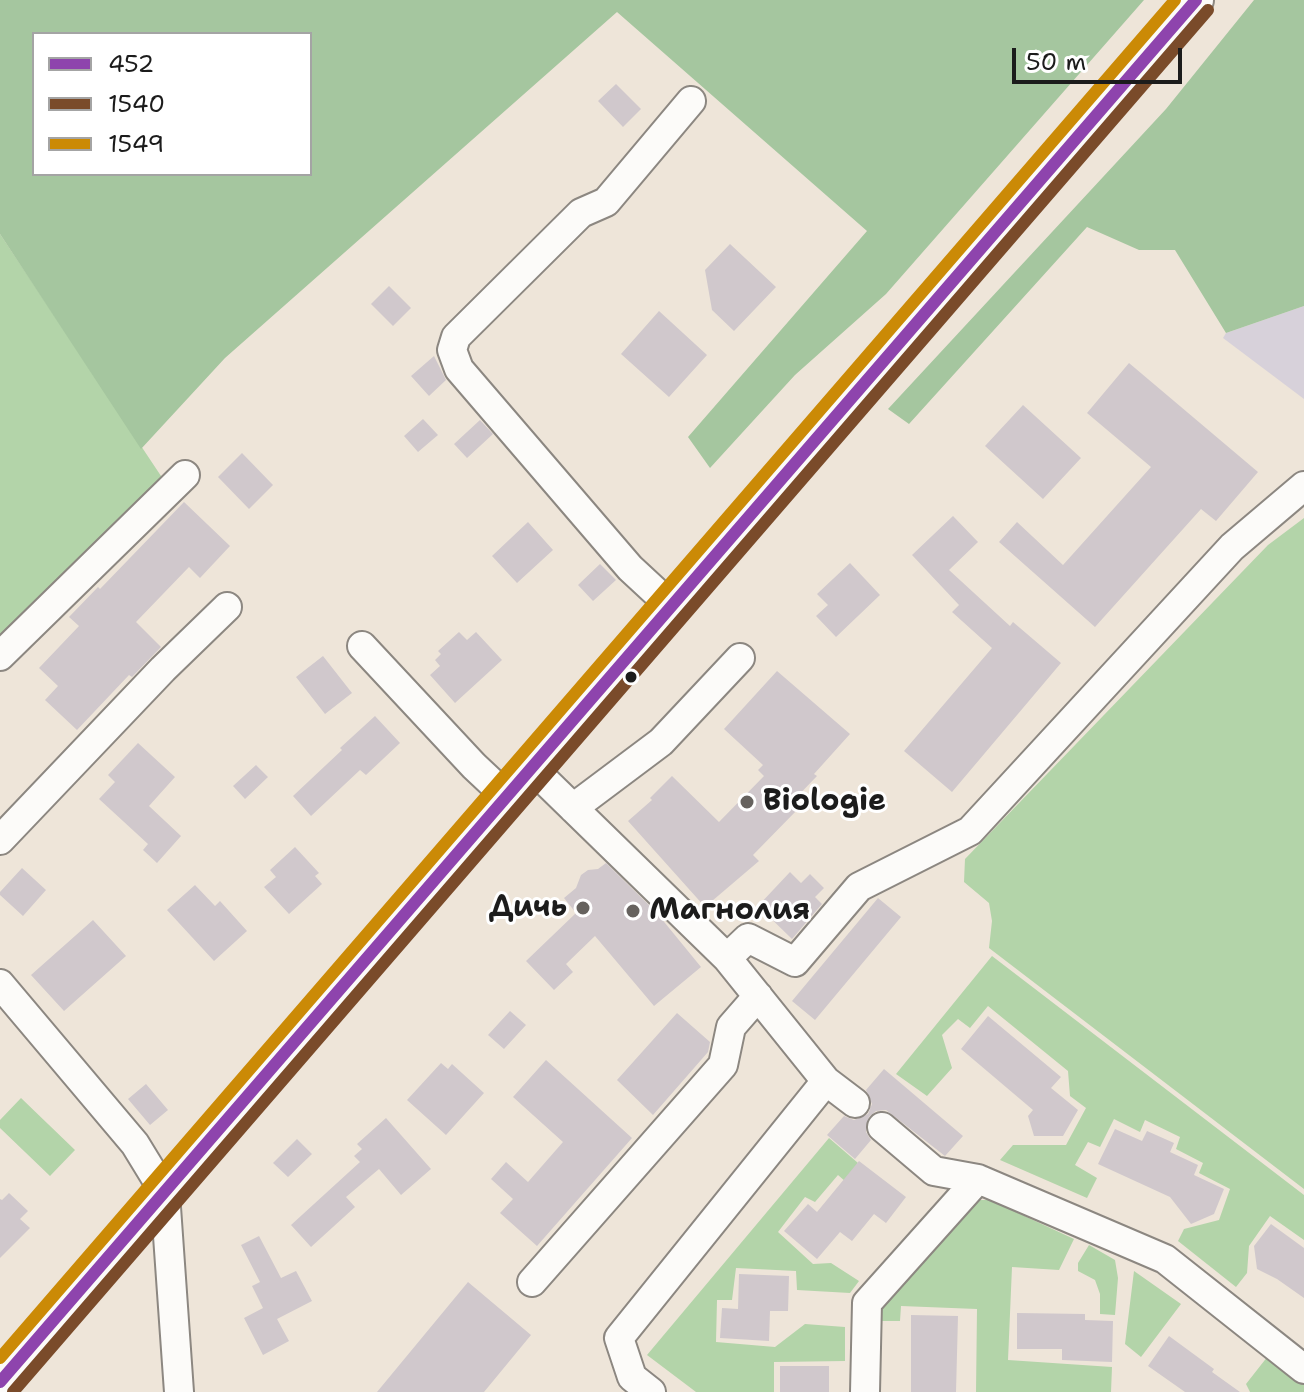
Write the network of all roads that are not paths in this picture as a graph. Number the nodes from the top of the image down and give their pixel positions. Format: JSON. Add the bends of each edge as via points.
{"nodes":[{"id":1,"x":1196,"y":0,"type":"edge"},
{"id":2,"x":691,"y":101,"type":"dead end"},
{"id":3,"x":185,"y":475,"type":"dead end"},
{"id":4,"x":1304,"y":486,"type":"edge"},
{"id":5,"x":671,"y":606,"type":"junction"},
{"id":6,"x":227,"y":607,"type":"dead end"},
{"id":7,"x":362,"y":646,"type":"dead end"},
{"id":8,"x":0,"y":656,"type":"edge"},
{"id":9,"x":740,"y":658,"type":"dead end"},
{"id":10,"x":531,"y":767,"type":"junction"},
{"id":11,"x":506,"y":796,"type":"junction"},
{"id":12,"x":573,"y":808,"type":"junction"},
{"id":13,"x":0,"y":840,"type":"edge"},
{"id":14,"x":727,"y":958,"type":"junction"},
{"id":15,"x":0,"y":984,"type":"edge"},
{"id":16,"x":758,"y":996,"type":"junction"},
{"id":17,"x":826,"y":1081,"type":"junction"},
{"id":18,"x":855,"y":1103,"type":"dead end"},
{"id":19,"x":882,"y":1127,"type":"dead end"},
{"id":20,"x":978,"y":1179,"type":"junction"},
{"id":21,"x":165,"y":1193,"type":"junction"},
{"id":22,"x":532,"y":1282,"type":"dead end"},
{"id":23,"x":1304,"y":1369,"type":"edge"},
{"id":24,"x":0,"y":1382,"type":"edge"},
{"id":25,"x":179,"y":1392,"type":"edge"},
{"id":26,"x":651,"y":1392,"type":"edge"},
{"id":27,"x":865,"y":1392,"type":"edge"}],
"edges":[{"from":1,"to":5,"type":"main road"},
{"from":2,"to":5,"type":"street","via":[[606,202],[581,213],[456,337],[452,350],[459,369],[620,557]]},
{"from":3,"to":8,"type":"street"},
{"from":4,"to":14,"type":"street","via":[[1232,547],[970,831],[859,887],[795,962],[748,938]]},
{"from":5,"to":10,"type":"main road"},
{"from":6,"to":13,"type":"street"},
{"from":7,"to":11,"type":"street"},
{"from":9,"to":12,"type":"street","via":[[661,742]]},
{"from":10,"to":11,"type":"main road"},
{"from":10,"to":12,"type":"street"},
{"from":11,"to":21,"type":"main road"},
{"from":12,"to":14,"type":"street"},
{"from":14,"to":16,"type":"street"},
{"from":15,"to":21,"type":"street","via":[[135,1144]]},
{"from":16,"to":17,"type":"street"},
{"from":16,"to":22,"type":"street","via":[[731,1027],[723,1065]]},
{"from":17,"to":18,"type":"street"},
{"from":17,"to":26,"type":"street","via":[[619,1338],[632,1377]]},
{"from":19,"to":20,"type":"street","via":[[934,1171]]},
{"from":20,"to":23,"type":"street","via":[[1165,1259]]},
{"from":20,"to":27,"type":"street","via":[[867,1303]]},
{"from":21,"to":24,"type":"main road"},
{"from":21,"to":25,"type":"street"}]}
